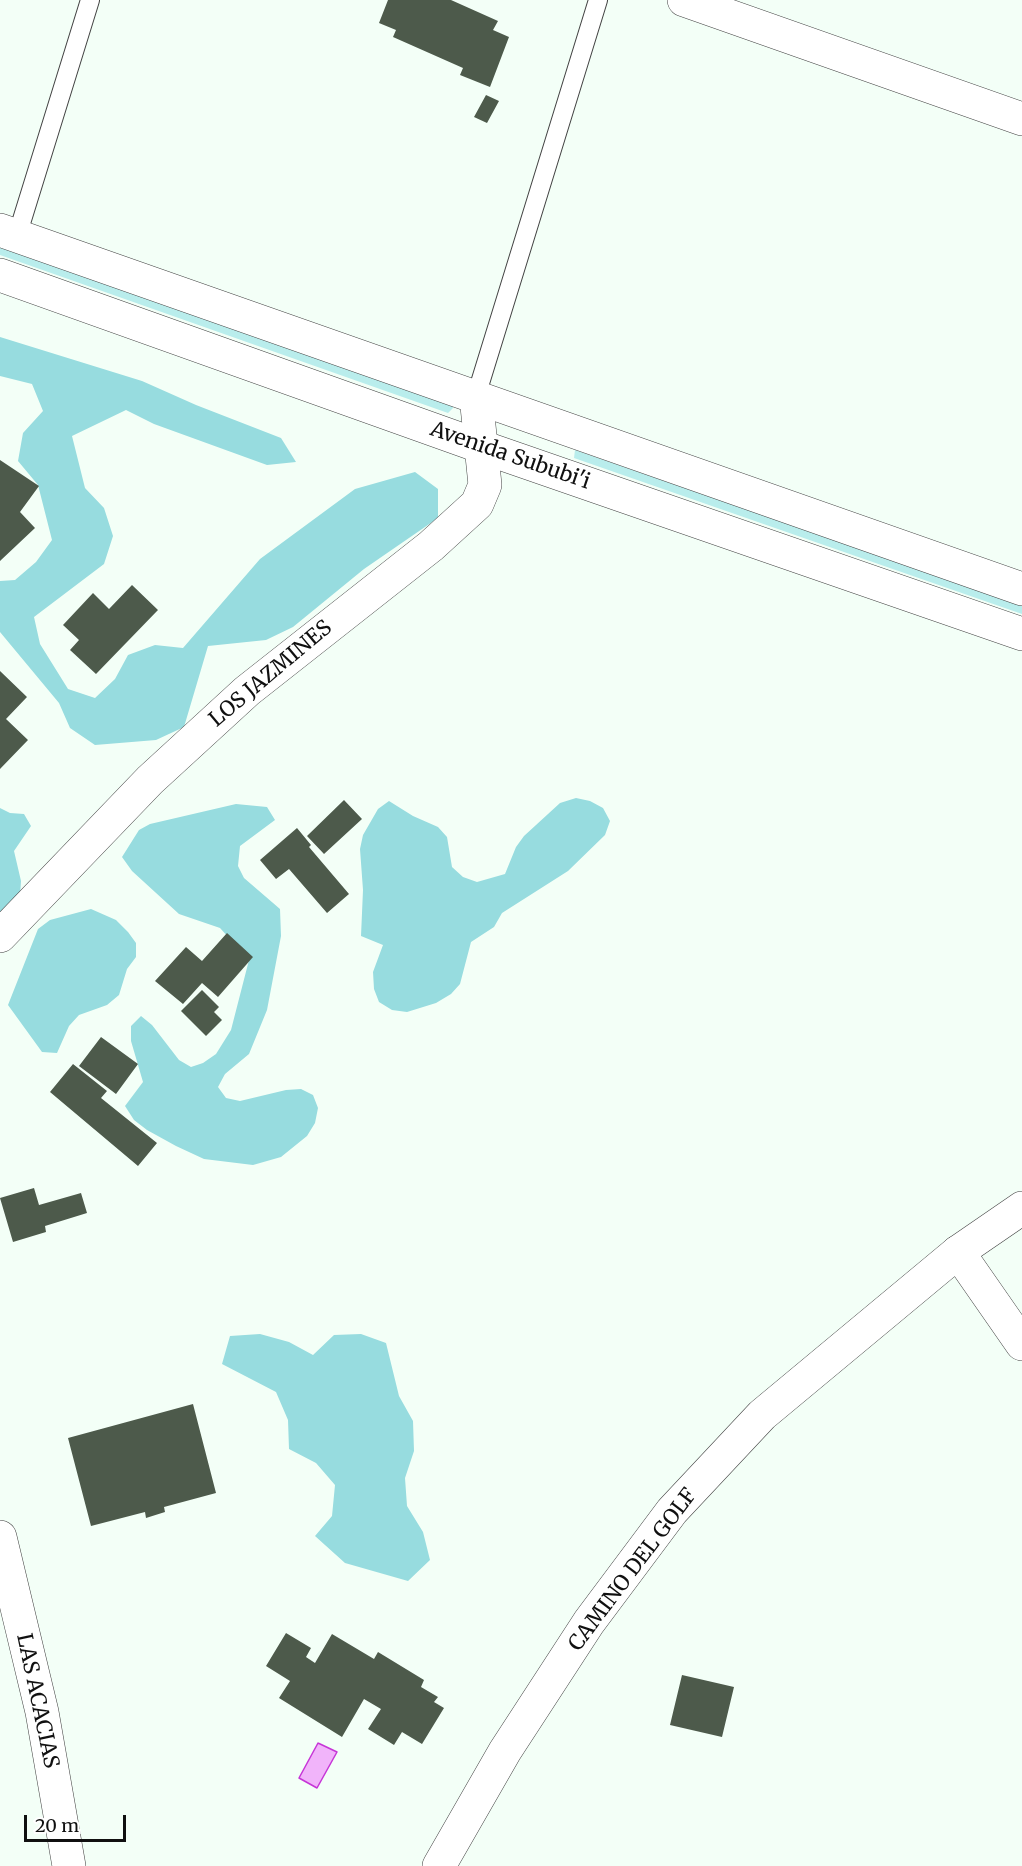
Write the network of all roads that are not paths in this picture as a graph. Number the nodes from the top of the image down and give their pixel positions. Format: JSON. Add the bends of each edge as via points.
{"nodes":[{"id":1,"x":90,"y":0,"type":"edge"},
{"id":2,"x":598,"y":0,"type":"edge"},
{"id":3,"x":684,"y":0,"type":"edge"},
{"id":4,"x":1022,"y":119,"type":"edge"},
{"id":5,"x":9,"y":233,"type":"edge"},
{"id":6,"x":0,"y":275,"type":"edge"},
{"id":7,"x":476,"y":396,"type":"junction"},
{"id":8,"x":483,"y":447,"type":"junction"},
{"id":9,"x":1022,"y":589,"type":"edge"},
{"id":10,"x":1022,"y":634,"type":"edge"},
{"id":11,"x":0,"y":936,"type":"edge"},
{"id":12,"x":1022,"y":1208,"type":"edge"},
{"id":13,"x":958,"y":1252,"type":"junction"},
{"id":14,"x":1022,"y":1344,"type":"edge"},
{"id":15,"x":0,"y":1537,"type":"edge"},
{"id":16,"x":69,"y":1866,"type":"edge"},
{"id":17,"x":439,"y":1866,"type":"edge"}],
"edges":[{"from":1,"to":5,"type":"lane"},
{"from":2,"to":7,"type":"lane"},
{"from":3,"to":4,"type":"street"},
{"from":5,"to":7,"type":"street"},
{"from":6,"to":8,"type":"street","name":"Avenida Sububi'i"},
{"from":7,"to":8,"type":"street","name":"LOS JAZMINES"},
{"from":7,"to":9,"type":"street"},
{"from":8,"to":10,"type":"street","name":"Avenida Sububi'i"},
{"from":8,"to":11,"type":"street","name":"LOS JAZMINES","via":[[485,485],[477,504],[461,521],[247,691],[150,780]]},
{"from":12,"to":13,"type":"street","name":"CAMINO DEL GOLF"},
{"from":13,"to":14,"type":"street"},
{"from":13,"to":17,"type":"street","name":"CAMINO DEL GOLF","via":[[762,1415],[672,1511],[589,1622],[518,1731]]},
{"from":15,"to":16,"type":"street","name":"LAS ACACIAS","via":[[42,1712]]}]}
